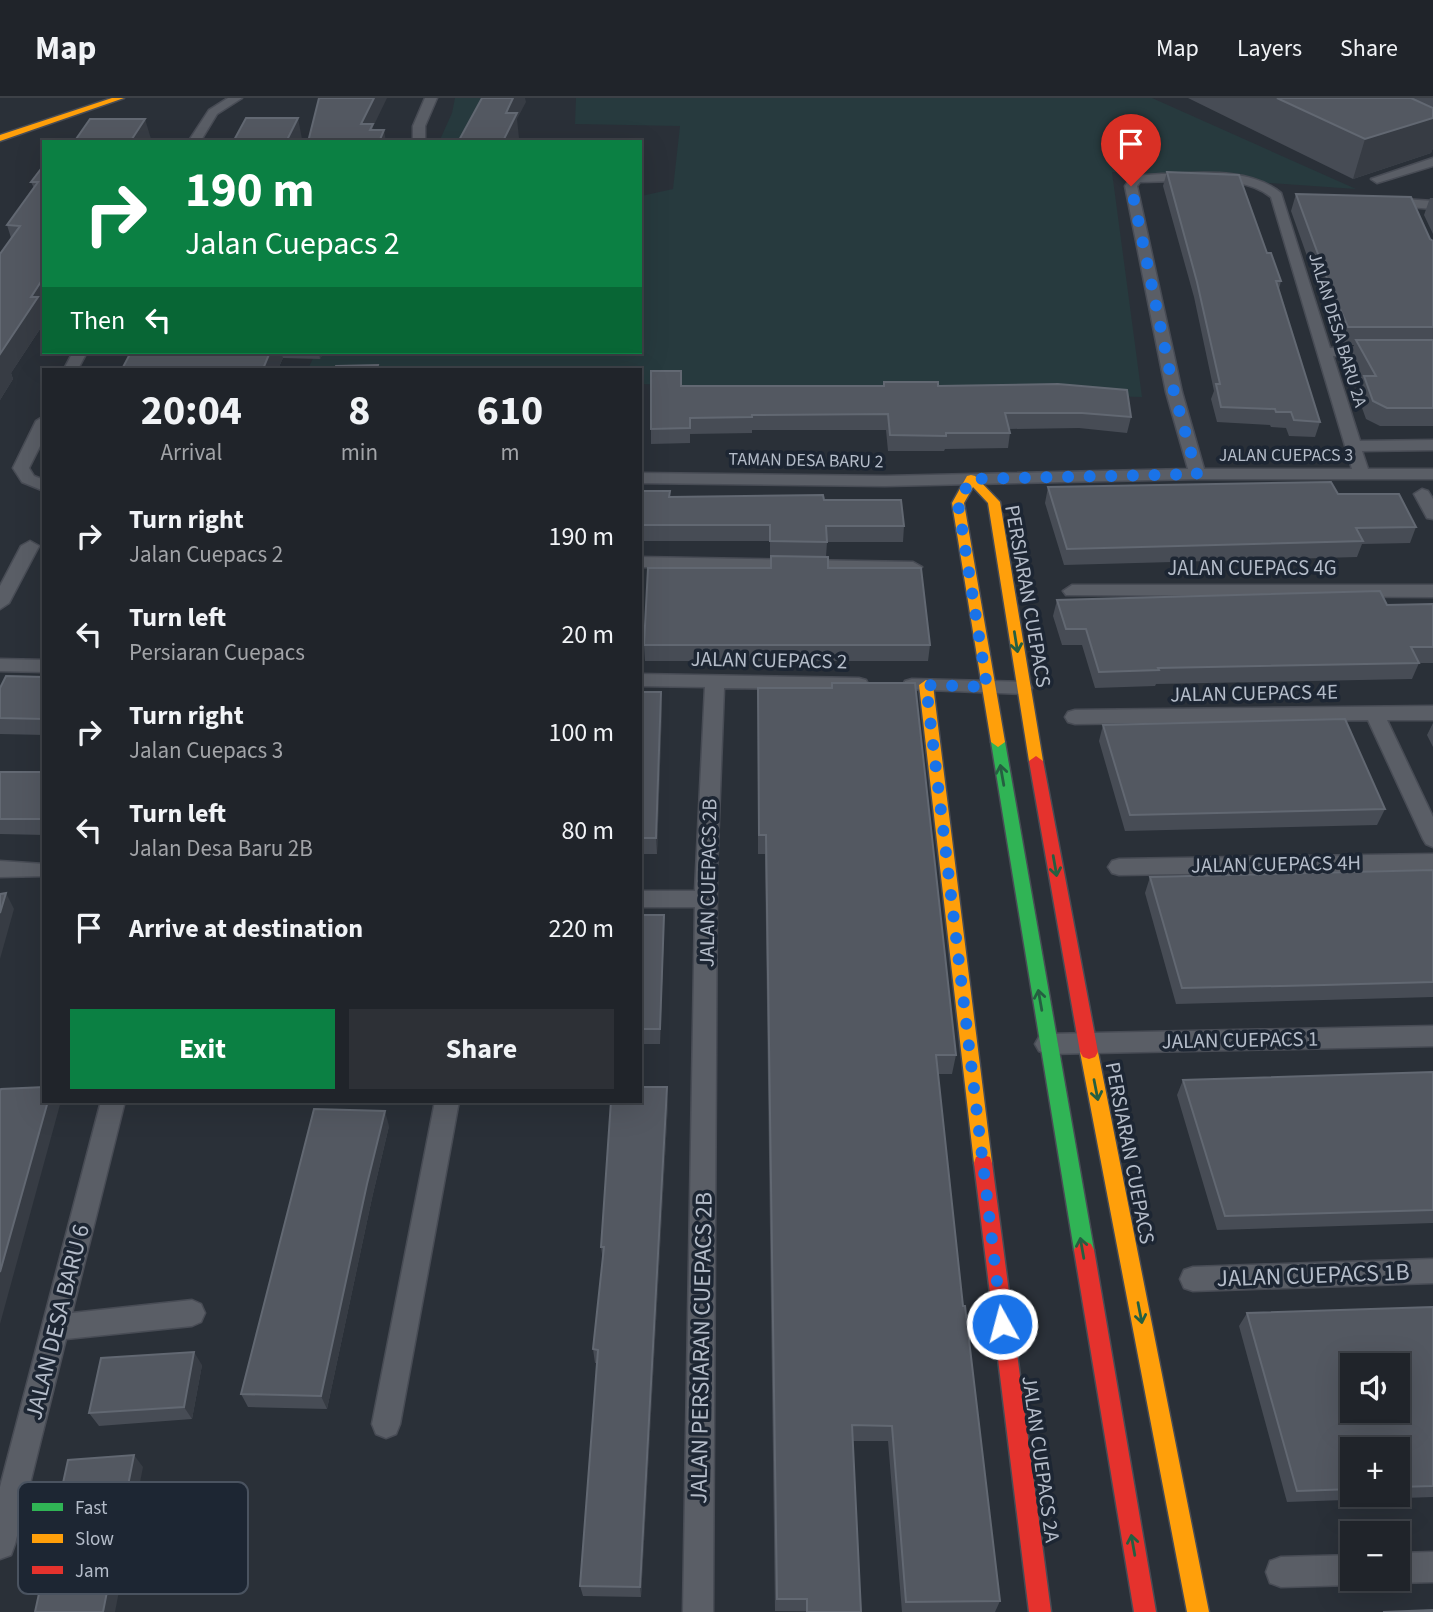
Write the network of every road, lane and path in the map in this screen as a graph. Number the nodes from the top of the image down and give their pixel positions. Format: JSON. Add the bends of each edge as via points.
{"nodes":[{"id":1,"x":86,"y":98,"type":"edge"},
{"id":2,"x":120,"y":98,"type":"edge"},
{"id":3,"x":236,"y":98,"type":"edge"},
{"id":4,"x":430,"y":98,"type":"edge"},
{"id":5,"x":0,"y":125,"type":"edge"},
{"id":6,"x":0,"y":138,"type":"edge"},
{"id":7,"x":195,"y":140,"type":"edge"},
{"id":8,"x":419,"y":140,"type":"edge"},
{"id":9,"x":1433,"y":162,"type":"edge"},
{"id":10,"x":1377,"y":179,"type":"dead end"},
{"id":11,"x":1370,"y":201,"type":"edge"},
{"id":12,"x":1410,"y":204,"type":"junction"},
{"id":13,"x":1433,"y":205,"type":"edge"},
{"id":14,"x":1416,"y":219,"type":"edge"},
{"id":15,"x":1433,"y":351,"type":"edge"},
{"id":16,"x":1324,"y":352,"type":"junction"},
{"id":17,"x":42,"y":425,"type":"edge"},
{"id":18,"x":1433,"y":445,"type":"edge"},
{"id":19,"x":1353,"y":446,"type":"junction"},
{"id":20,"x":1197,"y":474,"type":"junction"},
{"id":21,"x":1433,"y":474,"type":"edge"},
{"id":22,"x":1362,"y":475,"type":"junction"},
{"id":23,"x":642,"y":478,"type":"edge"},
{"id":24,"x":971,"y":479,"type":"junction"},
{"id":25,"x":42,"y":485,"type":"edge"},
{"id":26,"x":1422,"y":494,"type":"dead end"},
{"id":27,"x":1433,"y":514,"type":"edge"},
{"id":28,"x":30,"y":546,"type":"dead end"},
{"id":29,"x":642,"y":562,"type":"edge"},
{"id":30,"x":914,"y":567,"type":"edge"},
{"id":31,"x":1072,"y":591,"type":"dead end"},
{"id":32,"x":1433,"y":591,"type":"edge"},
{"id":33,"x":1,"y":600,"type":"edge"},
{"id":34,"x":0,"y":665,"type":"edge"},
{"id":35,"x":42,"y":666,"type":"edge"},
{"id":36,"x":642,"y":680,"type":"edge"},
{"id":37,"x":715,"y":682,"type":"junction"},
{"id":38,"x":873,"y":684,"type":"edge"},
{"id":39,"x":900,"y":685,"type":"edge"},
{"id":40,"x":926,"y":685,"type":"junction"},
{"id":41,"x":987,"y":687,"type":"junction"},
{"id":42,"x":1023,"y":688,"type":"junction"},
{"id":43,"x":1433,"y":713,"type":"edge"},
{"id":44,"x":1375,"y":715,"type":"junction"},
{"id":45,"x":1074,"y":718,"type":"dead end"},
{"id":46,"x":1433,"y":839,"type":"edge"},
{"id":47,"x":1433,"y":862,"type":"edge"},
{"id":48,"x":1119,"y":867,"type":"dead end"},
{"id":49,"x":0,"y":869,"type":"edge"},
{"id":50,"x":38,"y":870,"type":"dead end"},
{"id":51,"x":642,"y":899,"type":"edge"},
{"id":52,"x":706,"y":899,"type":"junction"},
{"id":53,"x":1433,"y":1036,"type":"edge"},
{"id":54,"x":1087,"y":1043,"type":"junction"},
{"id":55,"x":1047,"y":1044,"type":"junction"},
{"id":56,"x":703,"y":1085,"type":"joint"},
{"id":57,"x":113,"y":1103,"type":"edge"},
{"id":58,"x":447,"y":1103,"type":"edge"},
{"id":59,"x":1433,"y":1271,"type":"edge"},
{"id":60,"x":1193,"y":1279,"type":"dead end"},
{"id":61,"x":192,"y":1313,"type":"dead end"},
{"id":62,"x":57,"y":1327,"type":"junction"},
{"id":63,"x":386,"y":1424,"type":"dead end"},
{"id":64,"x":0,"y":1544,"type":"edge"},
{"id":65,"x":1433,"y":1567,"type":"edge"},
{"id":66,"x":1410,"y":1568,"type":"edge"},
{"id":67,"x":1340,"y":1570,"type":"edge"},
{"id":68,"x":1281,"y":1572,"type":"dead end"},
{"id":69,"x":698,"y":1612,"type":"edge"},
{"id":70,"x":1040,"y":1612,"type":"edge"},
{"id":71,"x":1145,"y":1612,"type":"edge"},
{"id":72,"x":1198,"y":1612,"type":"edge"}],
"edges":[{"from":1,"to":5,"type":"main road"},
{"from":2,"to":6,"type":"main road"},
{"from":3,"to":7,"type":"street","via":[[213,112]]},
{"from":4,"to":8,"type":"street","via":[[419,125]]},
{"from":9,"to":10,"type":"street"},
{"from":11,"to":12,"type":"street"},
{"from":12,"to":13,"type":"street"},
{"from":12,"to":14,"type":"street"},
{"from":15,"to":16,"type":"street"},
{"from":16,"to":19,"type":"street","name":"JALAN DESA BARU 2A"},
{"from":16,"to":20,"type":"street","name":"JALAN DESA BARU 2A","via":[[1284,197],[1251,181],[1136,179],[1131,186],[1174,392]]},
{"from":17,"to":25,"type":"street","via":[[21,468],[28,479]]},
{"from":18,"to":19,"type":"street"},
{"from":19,"to":22,"type":"street","name":"JALAN DESA BARU 2A"},
{"from":20,"to":22,"type":"street","name":"JALAN CUEPACS 3"},
{"from":20,"to":24,"type":"street","name":"JALAN CUEPACS 3"},
{"from":21,"to":22,"type":"street","name":"JALAN CUEPACS 3"},
{"from":23,"to":24,"type":"street","name":"TAMAN DESA BARU 2"},
{"from":24,"to":41,"type":"main road","via":[[958,503]]},
{"from":24,"to":42,"type":"main road","name":"PERSIARAN CUEPACS","one_way":true,"via":[[994,502]]},
{"from":26,"to":27,"type":"street"},
{"from":28,"to":33,"type":"street"},
{"from":29,"to":30,"type":"street"},
{"from":31,"to":32,"type":"street","name":"JALAN CUEPACS 4G"},
{"from":34,"to":35,"type":"street"},
{"from":36,"to":37,"type":"street","name":"JALAN CUEPACS 2"},
{"from":37,"to":38,"type":"street","name":"JALAN CUEPACS 2"},
{"from":37,"to":52,"type":"street","name":"JALAN CUEPACS 2B"},
{"from":39,"to":40,"type":"street"},
{"from":40,"to":41,"type":"street"},
{"from":40,"to":70,"type":"main road","name":"JALAN CUEPACS 2A"},
{"from":41,"to":42,"type":"street"},
{"from":55,"to":41,"type":"main road","one_way":true},
{"from":42,"to":54,"type":"main road","name":"PERSIARAN CUEPACS","one_way":true},
{"from":43,"to":44,"type":"street","name":"JALAN CUEPACS 4E"},
{"from":44,"to":45,"type":"street","name":"JALAN CUEPACS 4E"},
{"from":44,"to":46,"type":"street"},
{"from":47,"to":48,"type":"street","name":"JALAN CUEPACS 4H"},
{"from":49,"to":50,"type":"street"},
{"from":51,"to":52,"type":"street"},
{"from":52,"to":56,"type":"street","name":"JALAN CUEPACS 2B"},
{"from":53,"to":54,"type":"street","name":"JALAN CUEPACS 1"},
{"from":54,"to":55,"type":"street","name":"JALAN CUEPACS 1"},
{"from":54,"to":72,"type":"main road","name":"PERSIARAN CUEPACS","one_way":true},
{"from":71,"to":55,"type":"main road","one_way":true},
{"from":56,"to":69,"type":"street","name":"JALAN PERSIARAN CUEPACS 2B"},
{"from":57,"to":62,"type":"street","name":"JALAN DESA BARU 6"},
{"from":58,"to":63,"type":"street"},
{"from":59,"to":60,"type":"street","name":"JALAN CUEPACS 1B"},
{"from":61,"to":62,"type":"street"},
{"from":62,"to":64,"type":"street","name":"JALAN DESA BARU 6"},
{"from":65,"to":66,"type":"street"},
{"from":67,"to":68,"type":"street"}]}
